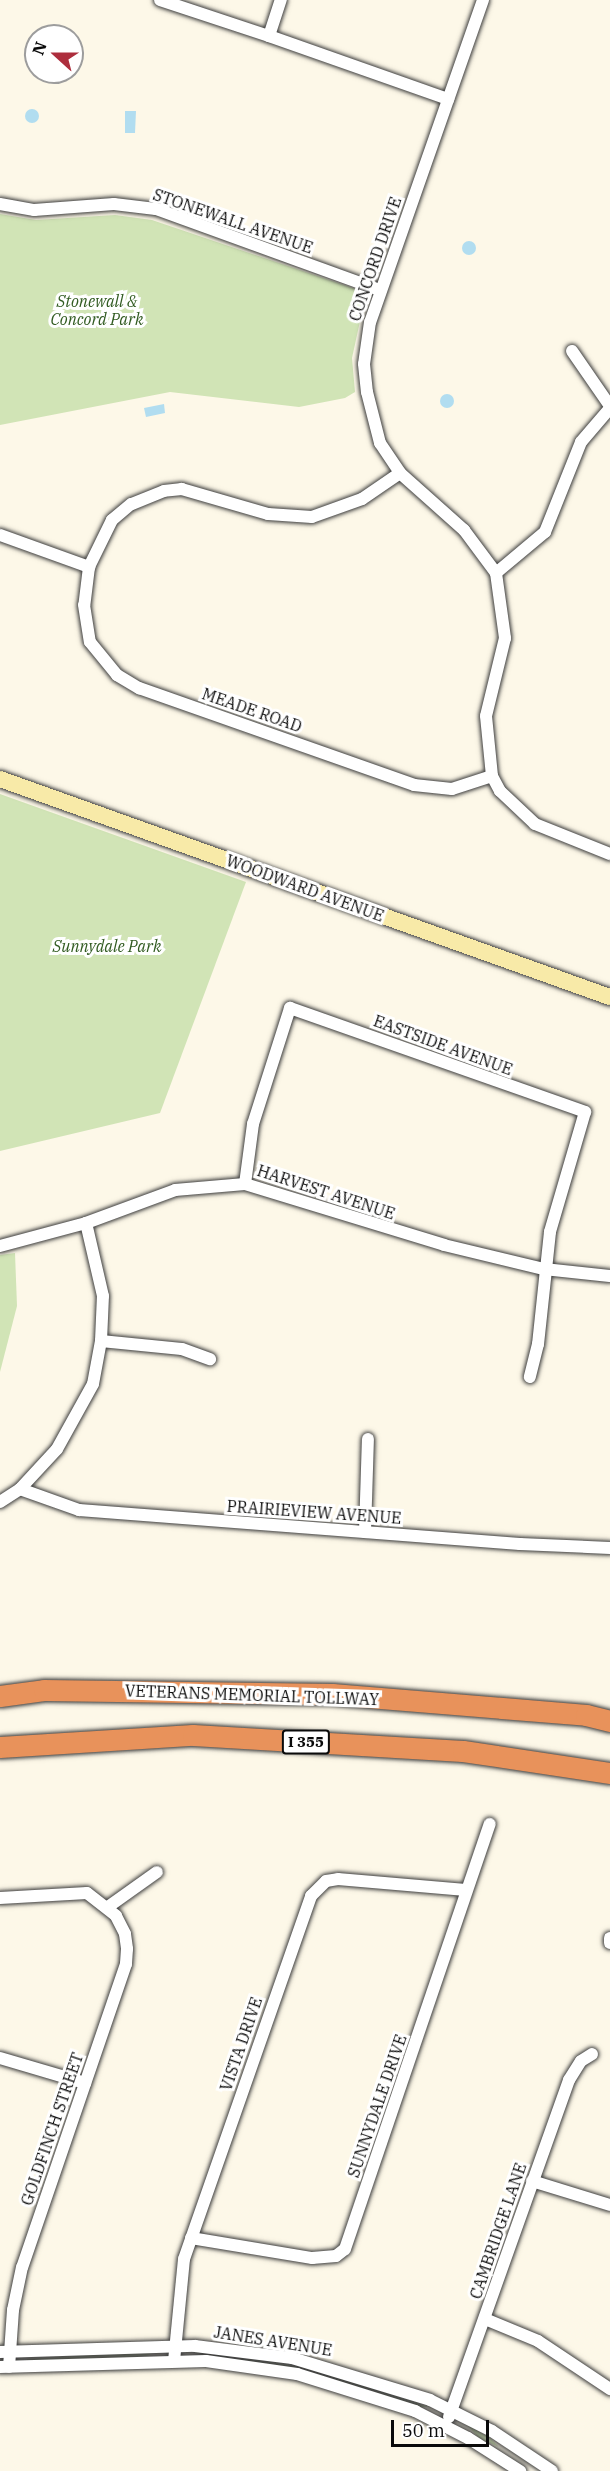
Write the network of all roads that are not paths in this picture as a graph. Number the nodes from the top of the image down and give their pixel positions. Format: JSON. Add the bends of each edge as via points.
{"nodes":[{"id":1,"x":160,"y":0,"type":"edge"},
{"id":2,"x":281,"y":0,"type":"edge"},
{"id":3,"x":483,"y":0,"type":"edge"},
{"id":4,"x":269,"y":36,"type":"junction"},
{"id":5,"x":448,"y":99,"type":"junction"},
{"id":6,"x":0,"y":204,"type":"edge"},
{"id":7,"x":380,"y":290,"type":"junction"},
{"id":8,"x":572,"y":351,"type":"dead end"},
{"id":9,"x":610,"y":407,"type":"edge"},
{"id":10,"x":400,"y":473,"type":"junction"},
{"id":11,"x":0,"y":535,"type":"edge"},
{"id":12,"x":89,"y":567,"type":"junction"},
{"id":13,"x":496,"y":573,"type":"junction"},
{"id":14,"x":492,"y":776,"type":"junction"},
{"id":15,"x":0,"y":779,"type":"edge"},
{"id":16,"x":610,"y":854,"type":"edge"},
{"id":17,"x":610,"y":997,"type":"edge"},
{"id":18,"x":245,"y":1184,"type":"junction"},
{"id":19,"x":86,"y":1223,"type":"junction"},
{"id":20,"x":0,"y":1246,"type":"edge"},
{"id":21,"x":544,"y":1269,"type":"junction"},
{"id":22,"x":610,"y":1276,"type":"edge"},
{"id":23,"x":101,"y":1341,"type":"junction"},
{"id":24,"x":210,"y":1359,"type":"dead end"},
{"id":25,"x":530,"y":1377,"type":"dead end"},
{"id":26,"x":368,"y":1439,"type":"dead end"},
{"id":27,"x":20,"y":1489,"type":"junction"},
{"id":28,"x":0,"y":1502,"type":"edge"},
{"id":29,"x":365,"y":1532,"type":"junction"},
{"id":30,"x":610,"y":1548,"type":"edge"},
{"id":31,"x":0,"y":1696,"type":"edge"},
{"id":32,"x":610,"y":1721,"type":"edge"},
{"id":33,"x":0,"y":1747,"type":"edge"},
{"id":34,"x":610,"y":1773,"type":"edge"},
{"id":35,"x":490,"y":1824,"type":"dead end"},
{"id":36,"x":157,"y":1872,"type":"dead end"},
{"id":37,"x":466,"y":1890,"type":"junction"},
{"id":38,"x":0,"y":1898,"type":"edge"},
{"id":39,"x":108,"y":1907,"type":"junction"},
{"id":40,"x":610,"y":1938,"type":"edge"},
{"id":41,"x":610,"y":1943,"type":"edge"},
{"id":42,"x":592,"y":2054,"type":"dead end"},
{"id":43,"x":0,"y":2058,"type":"edge"},
{"id":44,"x":85,"y":2083,"type":"junction"},
{"id":45,"x":532,"y":2181,"type":"junction"},
{"id":46,"x":610,"y":2205,"type":"edge"},
{"id":47,"x":191,"y":2238,"type":"junction"},
{"id":48,"x":485,"y":2319,"type":"junction"},
{"id":49,"x":175,"y":2346,"type":"junction"},
{"id":50,"x":4,"y":2352,"type":"edge"},
{"id":51,"x":174,"y":2361,"type":"junction"},
{"id":52,"x":4,"y":2367,"type":"edge"},
{"id":53,"x":610,"y":2389,"type":"edge"},
{"id":54,"x":452,"y":2411,"type":"junction"},
{"id":55,"x":445,"y":2426,"type":"junction"},
{"id":56,"x":520,"y":2450,"type":"junction"},
{"id":57,"x":513,"y":2469,"type":"edge"},
{"id":58,"x":552,"y":2471,"type":"edge"}],
"edges":[{"from":1,"to":4,"type":"street"},
{"from":2,"to":4,"type":"street"},
{"from":3,"to":5,"type":"street","name":"CONCORD DRIVE"},
{"from":4,"to":5,"type":"street"},
{"from":5,"to":7,"type":"street","name":"CONCORD DRIVE"},
{"from":6,"to":7,"type":"street","name":"STONEWALL AVENUE","via":[[34,210],[114,204],[156,209]]},
{"from":7,"to":10,"type":"street","name":"CONCORD DRIVE","via":[[367,335],[365,376],[380,443]]},
{"from":8,"to":9,"type":"street"},
{"from":9,"to":13,"type":"street","via":[[581,442],[545,532]]},
{"from":10,"to":12,"type":"street","name":"MEADE ROAD","via":[[362,499],[312,517],[268,514],[182,489],[146,496],[112,520]]},
{"from":10,"to":13,"type":"street","name":"CONCORD DRIVE","via":[[464,530]]},
{"from":11,"to":12,"type":"street"},
{"from":12,"to":14,"type":"street","name":"MEADE ROAD","via":[[84,606],[90,642],[108,666],[127,682],[414,785],[452,789]]},
{"from":13,"to":14,"type":"street","name":"CONCORD DRIVE","via":[[505,638],[486,716]]},
{"from":14,"to":16,"type":"street","via":[[500,791],[535,824]]},
{"from":15,"to":17,"type":"main road","name":"WOODWARD AVENUE"},
{"from":18,"to":19,"type":"street","name":"HARVEST AVENUE","via":[[175,1190]]},
{"from":18,"to":21,"type":"street","name":"HARVEST AVENUE","via":[[420,1239]]},
{"from":18,"to":21,"type":"street","name":"EASTSIDE AVENUE","via":[[253,1124],[290,1008],[585,1112],[550,1232]]},
{"from":19,"to":20,"type":"street","name":"HARVEST AVENUE"},
{"from":19,"to":23,"type":"street","via":[[103,1296]]},
{"from":21,"to":22,"type":"street","name":"HARVEST AVENUE"},
{"from":21,"to":25,"type":"street","via":[[538,1344]]},
{"from":23,"to":24,"type":"street","via":[[182,1349]]},
{"from":23,"to":27,"type":"street","via":[[93,1384],[77,1418],[57,1449]]},
{"from":26,"to":29,"type":"street"},
{"from":27,"to":28,"type":"street"},
{"from":27,"to":29,"type":"street","name":"PRAIRIEVIEW AVENUE","via":[[79,1510]]},
{"from":29,"to":30,"type":"street","name":"PRAIRIEVIEW AVENUE"},
{"from":31,"to":32,"type":"highway","name":"VETERANS MEMORIAL TOLLWAY","via":[[44,1690],[332,1694],[586,1715]]},
{"from":33,"to":34,"type":"highway","number":"I 355","via":[[193,1736],[463,1751]]},
{"from":35,"to":37,"type":"street","name":"SUNNYDALE DRIVE"},
{"from":36,"to":39,"type":"street"},
{"from":37,"to":47,"type":"street","name":"VISTA DRIVE","via":[[338,1879],[326,1881],[311,1896]]},
{"from":37,"to":47,"type":"street","name":"SUNNYDALE DRIVE","via":[[345,2249],[336,2256],[312,2258]]},
{"from":38,"to":39,"type":"street","via":[[76,1891],[87,1893]]},
{"from":39,"to":44,"type":"street","name":"GOLDFINCH STREET","via":[[125,1934],[126,1964]]},
{"from":40,"to":41,"type":"street"},
{"from":42,"to":45,"type":"street","name":"CAMBRIDGE LANE","via":[[581,2061],[569,2080]]},
{"from":43,"to":44,"type":"street"},
{"from":44,"to":50,"type":"street","name":"GOLDFINCH STREET","via":[[22,2267]]},
{"from":45,"to":46,"type":"street"},
{"from":45,"to":48,"type":"street","name":"CAMBRIDGE LANE"},
{"from":47,"to":49,"type":"street","name":"VISTA DRIVE","via":[[182,2276]]},
{"from":48,"to":53,"type":"street","via":[[538,2342]]},
{"from":48,"to":54,"type":"street","name":"CAMBRIDGE LANE"},
{"from":49,"to":50,"type":"street","name":"JANES AVENUE"},
{"from":49,"to":51,"type":"street","name":"VISTA DRIVE"},
{"from":49,"to":54,"type":"street","name":"JANES AVENUE","via":[[228,2348],[302,2360],[376,2380]]},
{"from":50,"to":52,"type":"street","name":"GOLDFINCH STREET"},
{"from":51,"to":52,"type":"street","name":"JANES AVENUE"},
{"from":51,"to":55,"type":"street","name":"JANES AVENUE","via":[[206,2361],[297,2374],[381,2398]]},
{"from":54,"to":55,"type":"street","name":"CAMBRIDGE LANE"},
{"from":54,"to":56,"type":"street","name":"JANES AVENUE"},
{"from":55,"to":57,"type":"street","name":"JANES AVENUE"},
{"from":56,"to":57,"type":"street"},
{"from":56,"to":58,"type":"street","name":"JANES AVENUE"}]}
